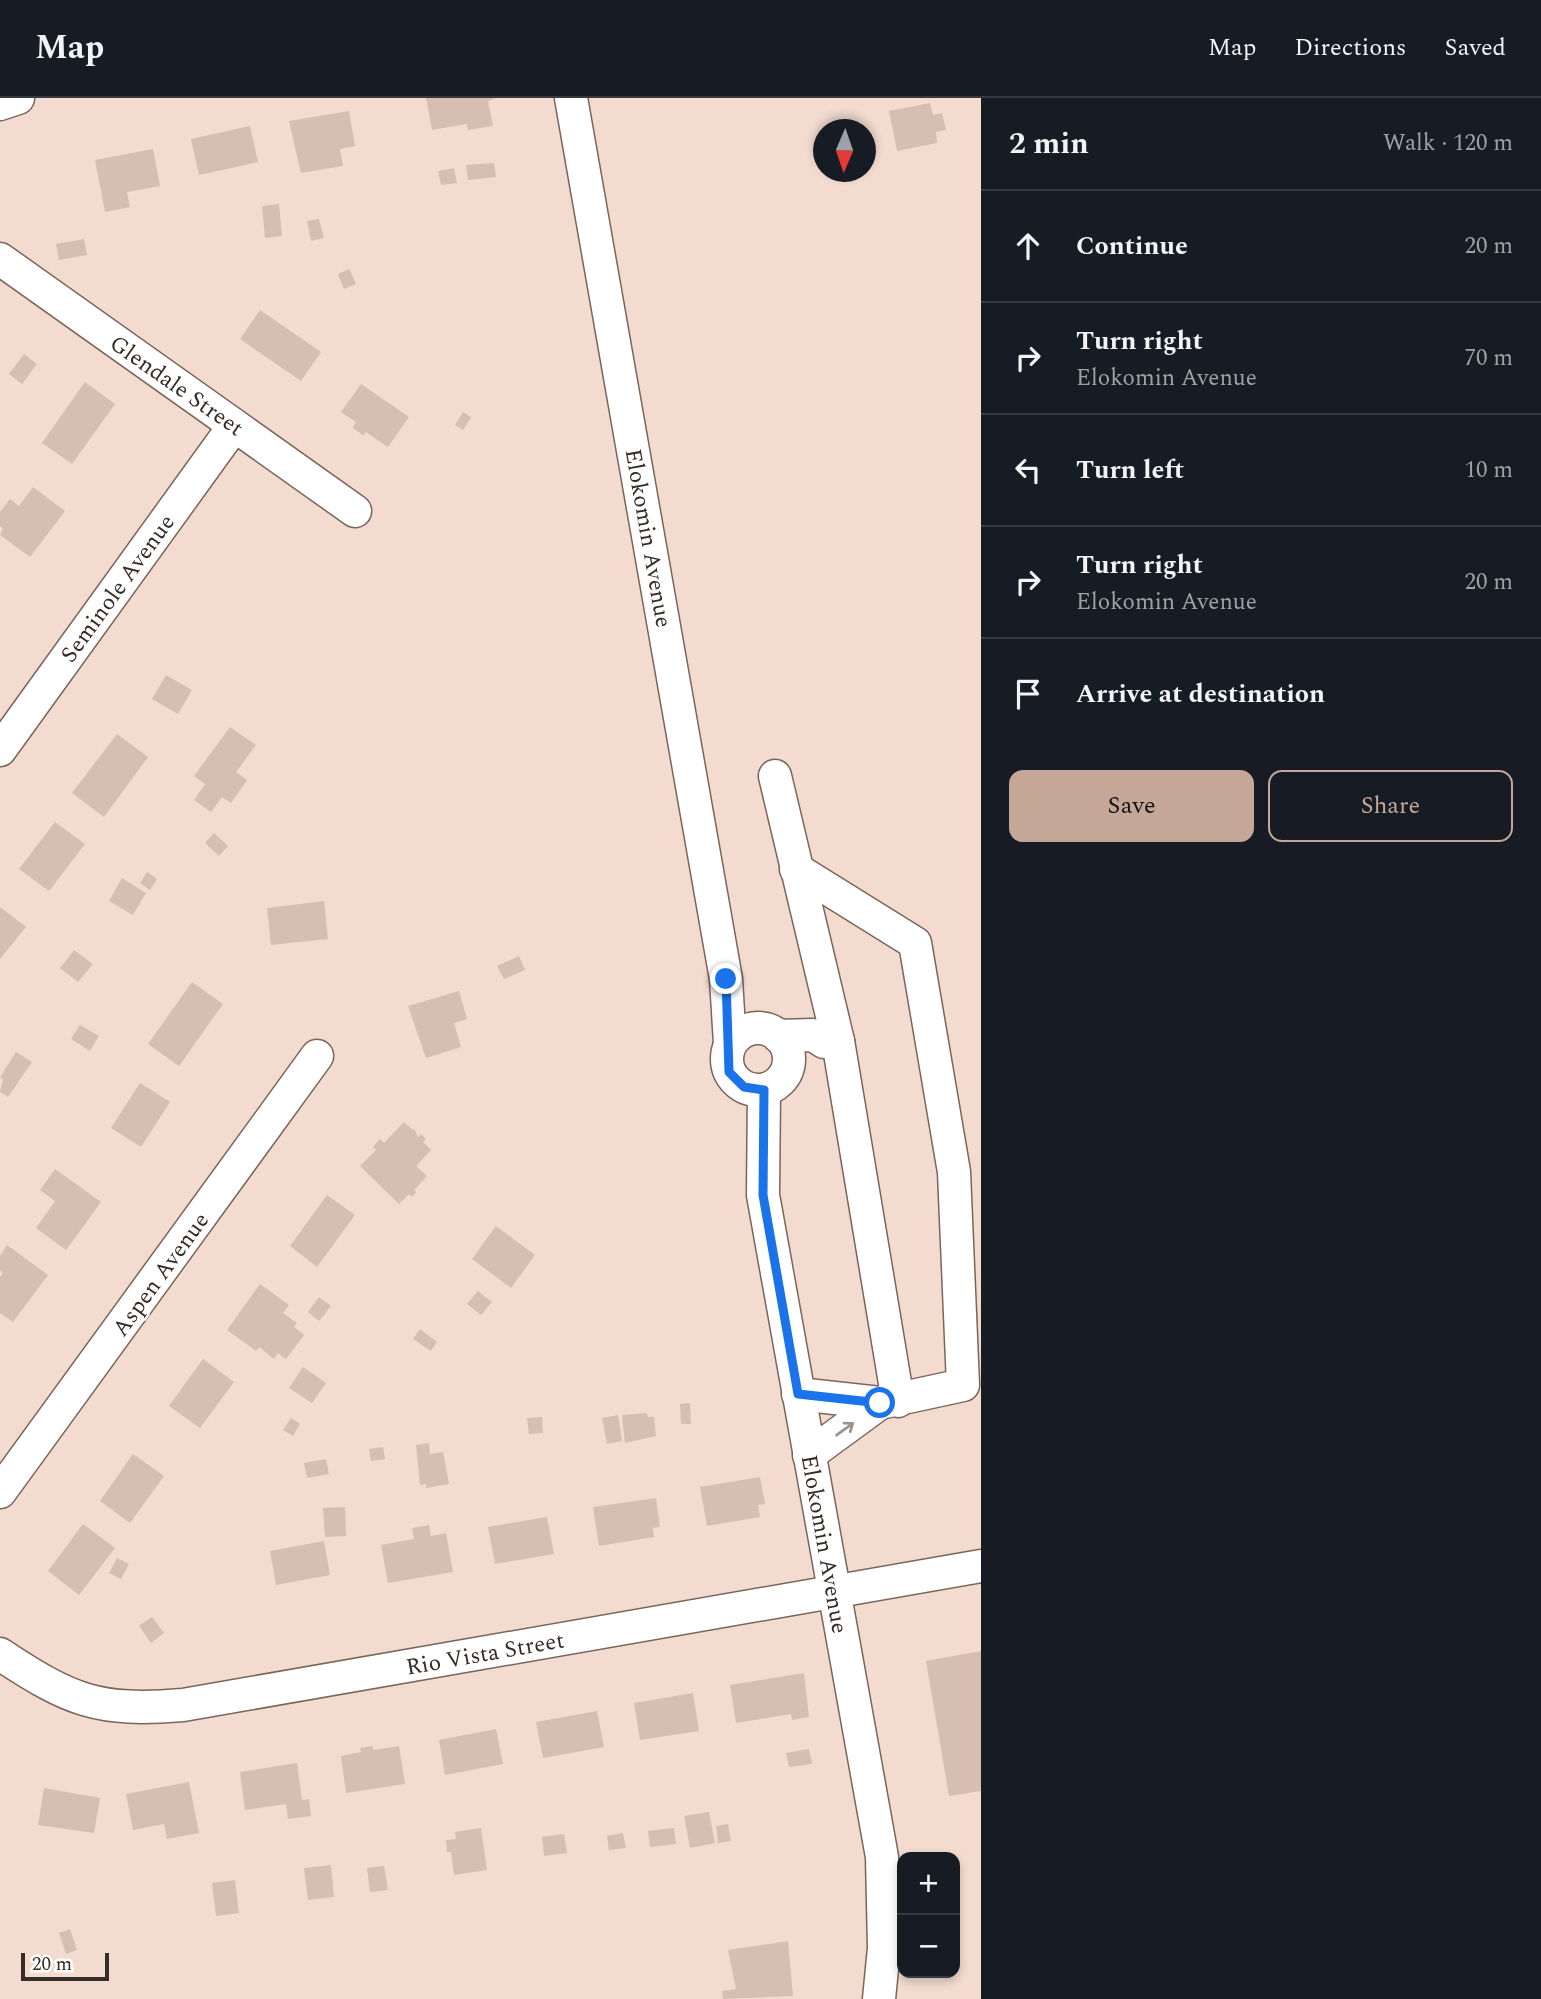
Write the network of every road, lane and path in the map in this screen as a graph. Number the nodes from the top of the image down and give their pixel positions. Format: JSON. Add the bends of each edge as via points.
{"nodes":[{"id":1,"x":18,"y":98,"type":"edge"},
{"id":2,"x":571,"y":98,"type":"edge"},
{"id":3,"x":0,"y":104,"type":"edge"},
{"id":4,"x":0,"y":258,"type":"edge"},
{"id":5,"x":234,"y":426,"type":"junction"},
{"id":6,"x":355,"y":511,"type":"dead end"},
{"id":7,"x":0,"y":750,"type":"edge"},
{"id":8,"x":775,"y":776,"type":"dead end"},
{"id":9,"x":796,"y":869,"type":"junction"},
{"id":10,"x":726,"y":979,"type":"junction"},
{"id":11,"x":769,"y":1032,"type":"junction"},
{"id":12,"x":831,"y":1042,"type":"junction"},
{"id":13,"x":730,"y":1044,"type":"junction"},
{"id":14,"x":317,"y":1056,"type":"dead end"},
{"id":15,"x":775,"y":1081,"type":"junction"},
{"id":16,"x":798,"y":1394,"type":"junction"},
{"id":17,"x":889,"y":1402,"type":"junction"},
{"id":18,"x":809,"y":1455,"type":"junction"},
{"id":19,"x":0,"y":1492,"type":"edge"},
{"id":20,"x":981,"y":1566,"type":"edge"},
{"id":21,"x":833,"y":1593,"type":"junction"},
{"id":22,"x":0,"y":1654,"type":"edge"},
{"id":23,"x":879,"y":1999,"type":"edge"}],
"edges":[{"from":1,"to":3,"type":"street"},
{"from":2,"to":10,"type":"street","name":"Elokomin Avenue"},
{"from":4,"to":5,"type":"street","name":"Glendale Street"},
{"from":5,"to":6,"type":"street","name":"Glendale Street"},
{"from":5,"to":7,"type":"street","name":"Seminole Avenue"},
{"from":8,"to":9,"type":"street"},
{"from":9,"to":12,"type":"street"},
{"from":9,"to":17,"type":"street","via":[[915,943],[954,1171],[962,1385]]},
{"from":10,"to":11,"type":"street","name":"Elokomin Avenue"},
{"from":10,"to":13,"type":"street","name":"Elokomin Avenue"},
{"from":11,"to":12,"type":"street","via":[[813,1035]]},
{"from":11,"to":13,"type":"street","via":[[740,1035]]},
{"from":11,"to":15,"type":"street","via":[[788,1053]]},
{"from":12,"to":15,"type":"street","via":[[818,1062]]},
{"from":12,"to":17,"type":"street"},
{"from":13,"to":15,"type":"street","via":[[727,1062],[735,1080],[754,1090]]},
{"from":14,"to":19,"type":"street","name":"Aspen Avenue"},
{"from":15,"to":16,"type":"street","name":"Elokomin Avenue","via":[[763,1195]]},
{"from":16,"to":17,"type":"street"},
{"from":16,"to":18,"type":"street","name":"Elokomin Avenue"},
{"from":18,"to":17,"type":"street","one_way":true},
{"from":18,"to":21,"type":"street","name":"Elokomin Avenue"},
{"from":20,"to":21,"type":"street","name":"Rio Vista Street"},
{"from":21,"to":22,"type":"street","name":"Rio Vista Street","via":[[146,1708],[108,1707],[73,1697]]},
{"from":21,"to":23,"type":"street","name":"Elokomin Avenue","via":[[882,1857],[884,1948]]}]}
